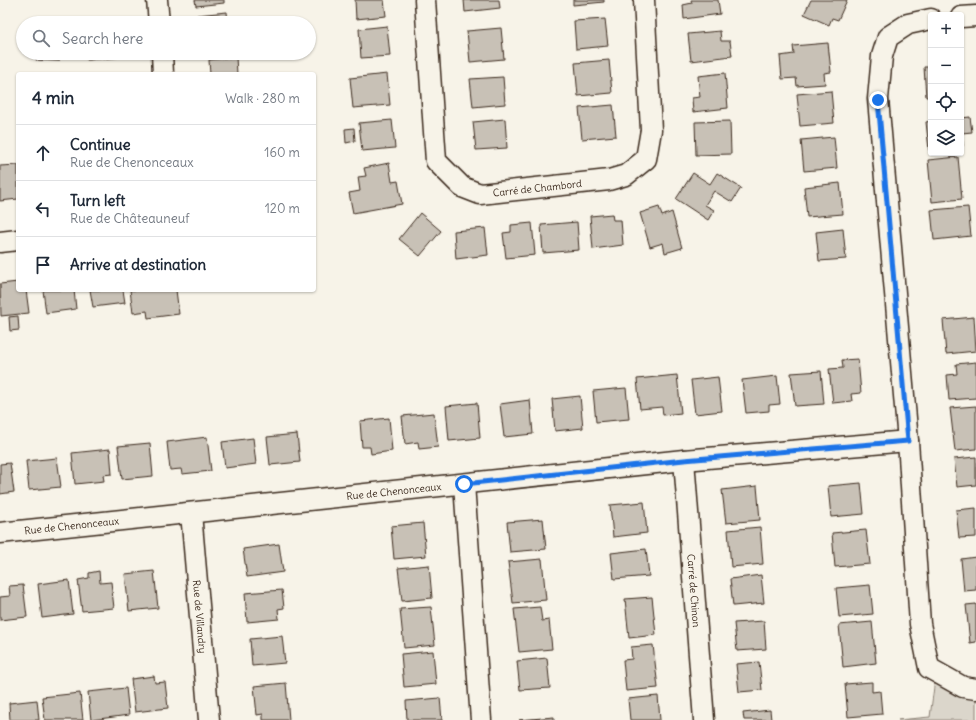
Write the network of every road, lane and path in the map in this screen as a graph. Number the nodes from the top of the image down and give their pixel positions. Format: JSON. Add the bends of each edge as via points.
{"nodes":[{"id":1,"x":157,"y":0,"type":"edge"},
{"id":2,"x":425,"y":0,"type":"edge"},
{"id":3,"x":644,"y":0,"type":"edge"},
{"id":4,"x":158,"y":16,"type":"edge"},
{"id":5,"x":976,"y":16,"type":"edge"},
{"id":6,"x":964,"y":17,"type":"edge"},
{"id":7,"x":928,"y":20,"type":"edge"},
{"id":8,"x":162,"y":60,"type":"edge"},
{"id":9,"x":163,"y":72,"type":"edge"},
{"id":10,"x":16,"y":240,"type":"edge"},
{"id":11,"x":0,"y":242,"type":"edge"},
{"id":12,"x":908,"y":441,"type":"junction"},
{"id":13,"x":684,"y":460,"type":"junction"},
{"id":14,"x":464,"y":484,"type":"junction"},
{"id":15,"x":191,"y":513,"type":"junction"},
{"id":16,"x":0,"y":534,"type":"edge"},
{"id":17,"x":976,"y":689,"type":"edge"},
{"id":18,"x":209,"y":720,"type":"edge"},
{"id":19,"x":481,"y":720,"type":"edge"},
{"id":20,"x":704,"y":720,"type":"edge"}],
"edges":[{"from":1,"to":4,"type":"street"},
{"from":2,"to":3,"type":"street","name":"Carré de Chambord","via":[[436,161],[462,187],[480,194],[608,180],[626,175],[646,159],[651,130]]},
{"from":5,"to":6,"type":"street"},
{"from":7,"to":12,"type":"street","via":[[908,24],[888,37],[882,56],[878,100]]},
{"from":8,"to":9,"type":"street"},
{"from":10,"to":11,"type":"street"},
{"from":12,"to":13,"type":"street","name":"Rue de Chenonceaux"},
{"from":12,"to":17,"type":"street","via":[[920,624],[929,668],[963,687]]},
{"from":13,"to":14,"type":"street","name":"Rue de Chenonceaux"},
{"from":13,"to":20,"type":"street","name":"Carré de Chinon"},
{"from":14,"to":15,"type":"street","name":"Rue de Chenonceaux"},
{"from":14,"to":19,"type":"street"},
{"from":15,"to":16,"type":"street","name":"Rue de Chenonceaux"},
{"from":15,"to":18,"type":"street","name":"Rue de Villandry"}]}
